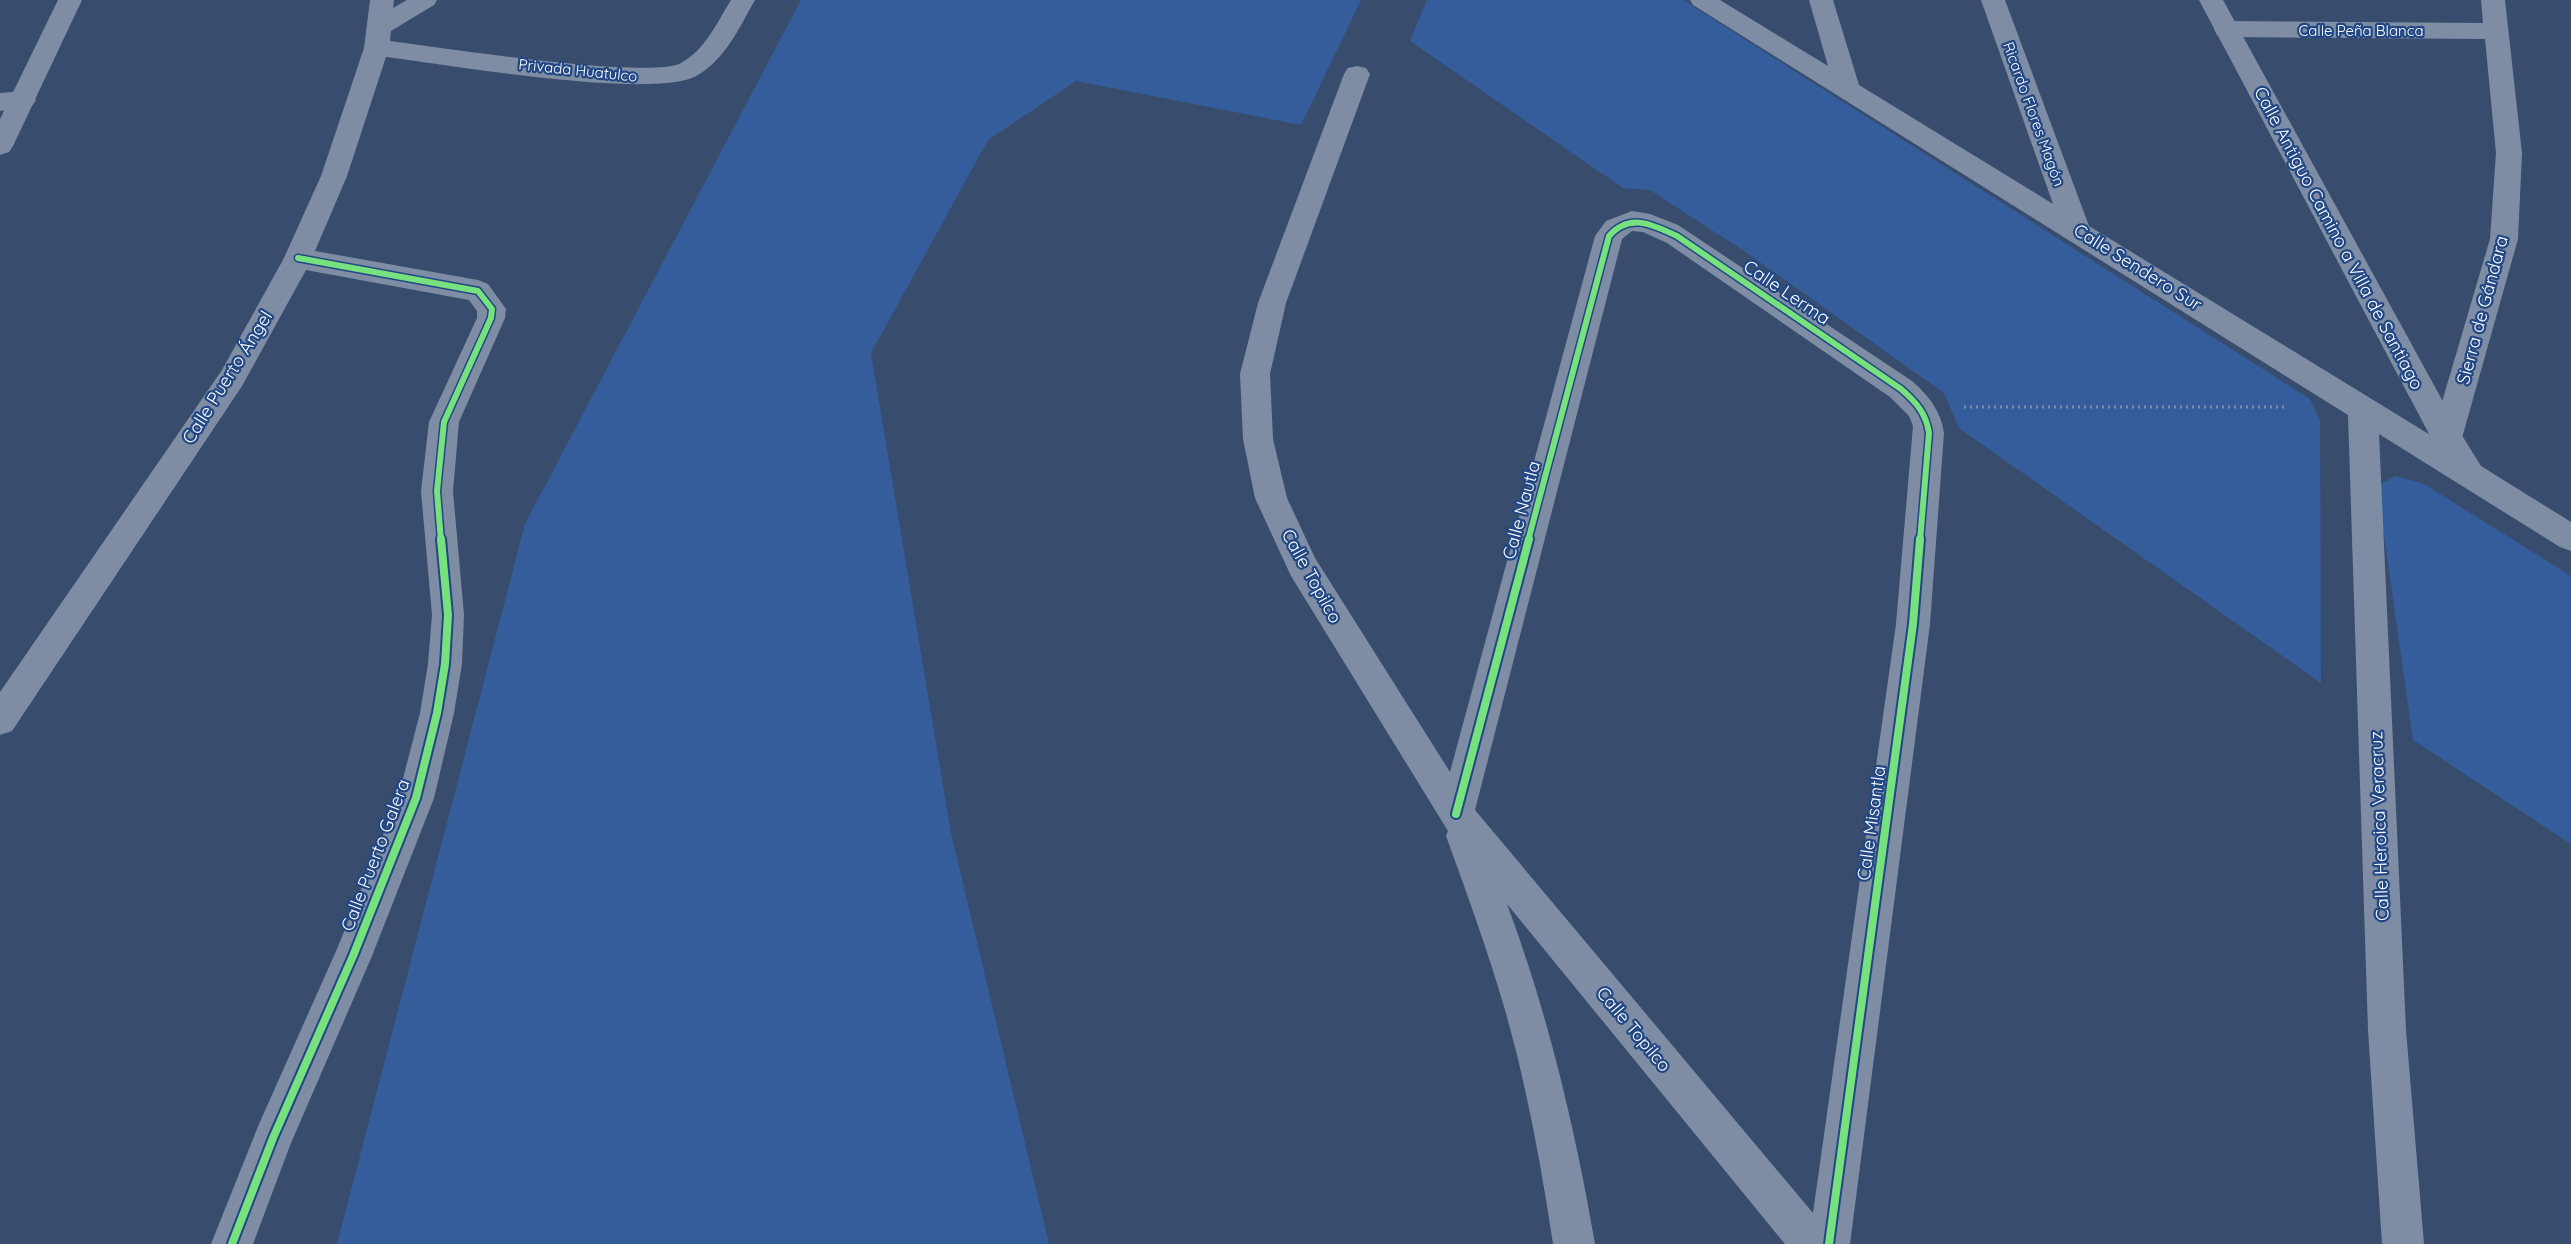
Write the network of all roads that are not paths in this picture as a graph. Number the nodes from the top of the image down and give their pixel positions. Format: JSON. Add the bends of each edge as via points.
{"nodes":[{"id":1,"x":70,"y":0,"type":"edge"},
{"id":2,"x":426,"y":0,"type":"edge"},
{"id":3,"x":743,"y":0,"type":"edge"},
{"id":4,"x":1702,"y":0,"type":"edge"},
{"id":5,"x":1821,"y":0,"type":"edge"},
{"id":6,"x":1992,"y":0,"type":"edge"},
{"id":7,"x":2211,"y":0,"type":"edge"},
{"id":8,"x":2493,"y":0,"type":"edge"},
{"id":9,"x":379,"y":25,"type":"edge"},
{"id":10,"x":2226,"y":29,"type":"junction"},
{"id":11,"x":2497,"y":31,"type":"junction"},
{"id":12,"x":1357,"y":74,"type":"dead end"},
{"id":13,"x":1847,"y":88,"type":"junction"},
{"id":14,"x":11,"y":101,"type":"edge"},
{"id":15,"x":0,"y":146,"type":"edge"},
{"id":16,"x":1627,"y":220,"type":"joint"},
{"id":17,"x":2076,"y":229,"type":"junction"},
{"id":18,"x":298,"y":258,"type":"junction"},
{"id":19,"x":2363,"y":407,"type":"junction"},
{"id":20,"x":1921,"y":408,"type":"joint"},
{"id":21,"x":2447,"y":438,"type":"junction"},
{"id":22,"x":2470,"y":475,"type":"junction"},
{"id":23,"x":2571,"y":538,"type":"edge"},
{"id":24,"x":0,"y":720,"type":"edge"},
{"id":25,"x":1456,"y":814,"type":"junction"},
{"id":26,"x":232,"y":1244,"type":"edge"},
{"id":27,"x":1574,"y":1244,"type":"edge"},
{"id":28,"x":1812,"y":1244,"type":"edge"},
{"id":29,"x":1829,"y":1244,"type":"edge"},
{"id":30,"x":2403,"y":1244,"type":"edge"}],
"edges":[{"from":1,"to":14,"type":"street"},
{"from":2,"to":9,"type":"street"},
{"from":3,"to":9,"type":"street","name":"Privada Huatulco","via":[[711,54],[687,71],[666,76],[616,76]]},
{"from":4,"to":13,"type":"street","name":"Calle Sendero Sur"},
{"from":5,"to":13,"type":"street"},
{"from":6,"to":17,"type":"street","name":"Ricardo Flores Magón"},
{"from":7,"to":10,"type":"street","name":"Calle Antiguo Camino a Villa de Santiago"},
{"from":8,"to":11,"type":"street","name":"Sierra de Gándara"},
{"from":9,"to":18,"type":"street","name":"Calle Puerto Ángel","via":[[334,176]]},
{"from":10,"to":11,"type":"street","name":"Calle Peña Blanca"},
{"from":10,"to":21,"type":"street","name":"Calle Antiguo Camino a Villa de Santiago"},
{"from":11,"to":21,"type":"street","name":"Sierra de Gándara","via":[[2509,153],[2504,239]]},
{"from":12,"to":25,"type":"street","name":"Calle Topilco","via":[[1272,303],[1255,374],[1258,438],[1270,498],[1302,566]]},
{"from":13,"to":17,"type":"street","name":"Calle Sendero Sur"},
{"from":14,"to":15,"type":"street"},
{"from":16,"to":20,"type":"street","name":"Calle Lerma","via":[[1640,220],[1677,236],[1901,389]]},
{"from":16,"to":25,"type":"street","name":"Calle Nautla","via":[[1609,236]]},
{"from":17,"to":19,"type":"street","name":"Calle Sendero Sur"},
{"from":18,"to":24,"type":"street","name":"Calle Puerto Ángel","via":[[232,378]]},
{"from":18,"to":26,"type":"street","name":"Calle Puerto Galera","via":[[478,291],[488,301],[492,318],[444,422],[437,491],[448,615],[446,654],[416,798]]},
{"from":19,"to":22,"type":"street","name":"Calle Sendero Sur"},
{"from":19,"to":30,"type":"street","name":"Calle Heroica Veracruz","via":[[2387,1030]]},
{"from":20,"to":29,"type":"street","name":"Calle Misantla","via":[[1928,420],[1929,433],[1913,624]]},
{"from":21,"to":22,"type":"street","name":"Calle Antiguo Camino a Villa de Santiago"},
{"from":22,"to":23,"type":"street","name":"Calle Sendero Sur"},
{"from":25,"to":27,"type":"street","name":"Calle Topilco","via":[[1531,1034]]},
{"from":25,"to":28,"type":"street","name":"Calle Topilco"}]}
